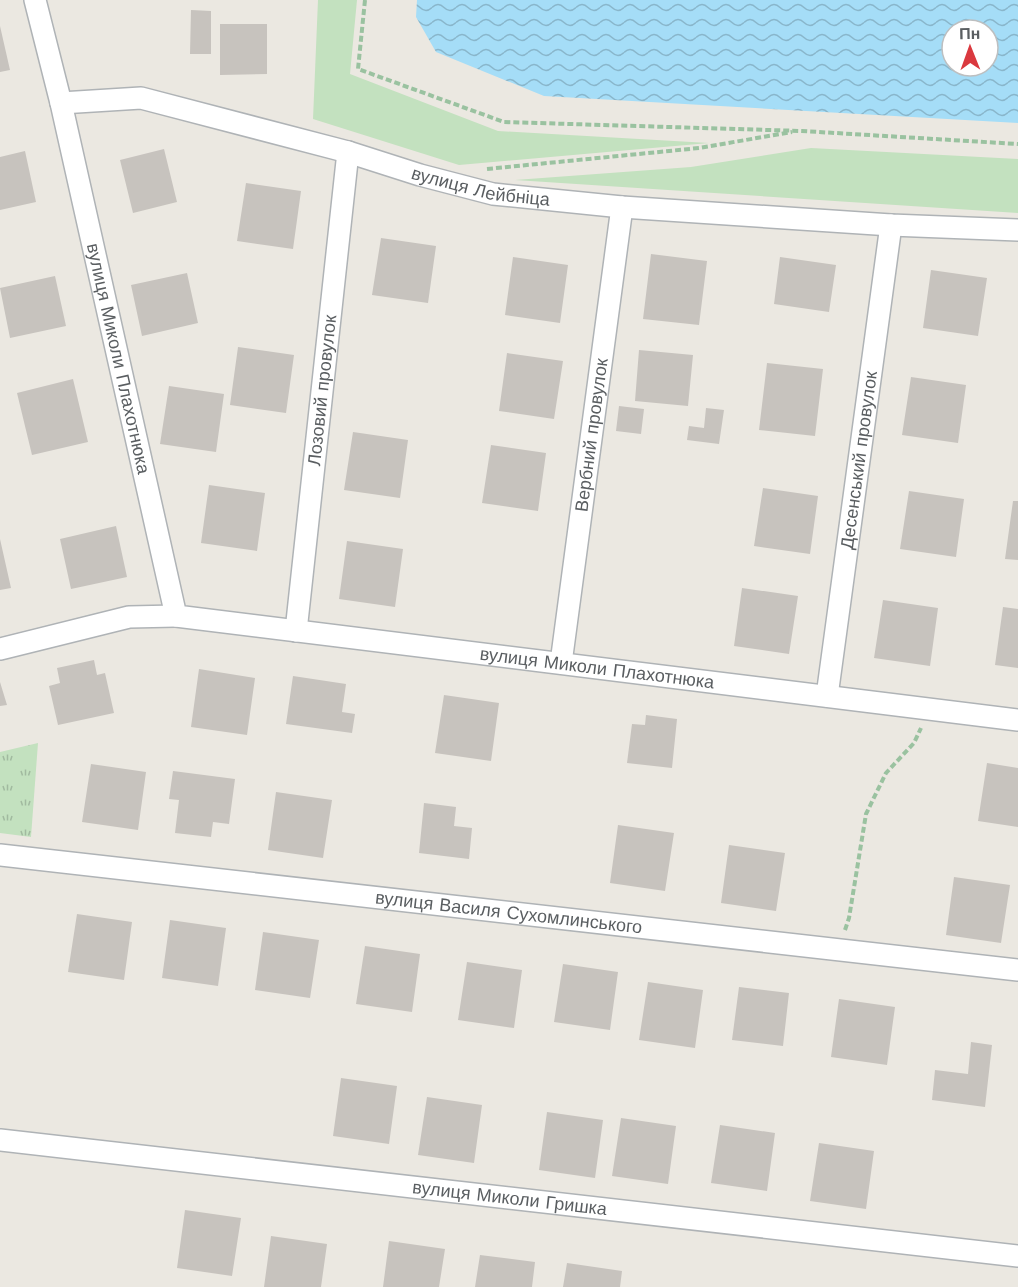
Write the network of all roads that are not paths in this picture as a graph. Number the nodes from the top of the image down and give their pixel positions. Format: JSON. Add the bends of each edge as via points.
{"nodes":[{"id":1,"x":35,"y":0,"type":"edge"},
{"id":2,"x":61,"y":104,"type":"junction"},
{"id":3,"x":348,"y":152,"type":"junction"},
{"id":4,"x":622,"y":207,"type":"junction"},
{"id":5,"x":891,"y":225,"type":"junction"},
{"id":6,"x":1018,"y":230,"type":"edge"},
{"id":7,"x":176,"y":616,"type":"junction"},
{"id":8,"x":296,"y":631,"type":"junction"},
{"id":9,"x":0,"y":649,"type":"edge"},
{"id":10,"x":561,"y":663,"type":"junction"},
{"id":11,"x":826,"y":696,"type":"junction"},
{"id":12,"x":1018,"y":720,"type":"edge"},
{"id":13,"x":0,"y":855,"type":"edge"},
{"id":14,"x":1018,"y":970,"type":"edge"},
{"id":15,"x":0,"y":1140,"type":"edge"},
{"id":16,"x":1018,"y":1256,"type":"edge"}],
"edges":[{"from":1,"to":2,"type":"street"},
{"from":2,"to":3,"type":"street","name":"вулиця Лейбніца","via":[[141,98]]},
{"from":2,"to":7,"type":"street","name":"вулиця Миколи Плахотнюка"},
{"from":3,"to":4,"type":"street","name":"вулиця Лейбніца","via":[[493,194]]},
{"from":3,"to":8,"type":"street","name":"Лозовий провулок"},
{"from":4,"to":5,"type":"street","name":"вулиця Лейбніца"},
{"from":4,"to":10,"type":"street","name":"Вербний провулок"},
{"from":5,"to":6,"type":"street","name":"вулиця Лейбніца"},
{"from":5,"to":11,"type":"street","name":"Десенський провулок"},
{"from":7,"to":8,"type":"street","name":"вулиця Миколи Плахотнюка"},
{"from":7,"to":9,"type":"street","name":"вулиця Миколи Плахотнюка","via":[[129,617]]},
{"from":8,"to":10,"type":"street","name":"вулиця Миколи Плахотнюка"},
{"from":10,"to":11,"type":"street","name":"вулиця Миколи Плахотнюка"},
{"from":11,"to":12,"type":"street","name":"вулиця Миколи Плахотнюка"},
{"from":13,"to":14,"type":"street","name":"вулиця Василя Сухомлинського"},
{"from":15,"to":16,"type":"street","name":"вулиця Миколи Гришка"}]}
